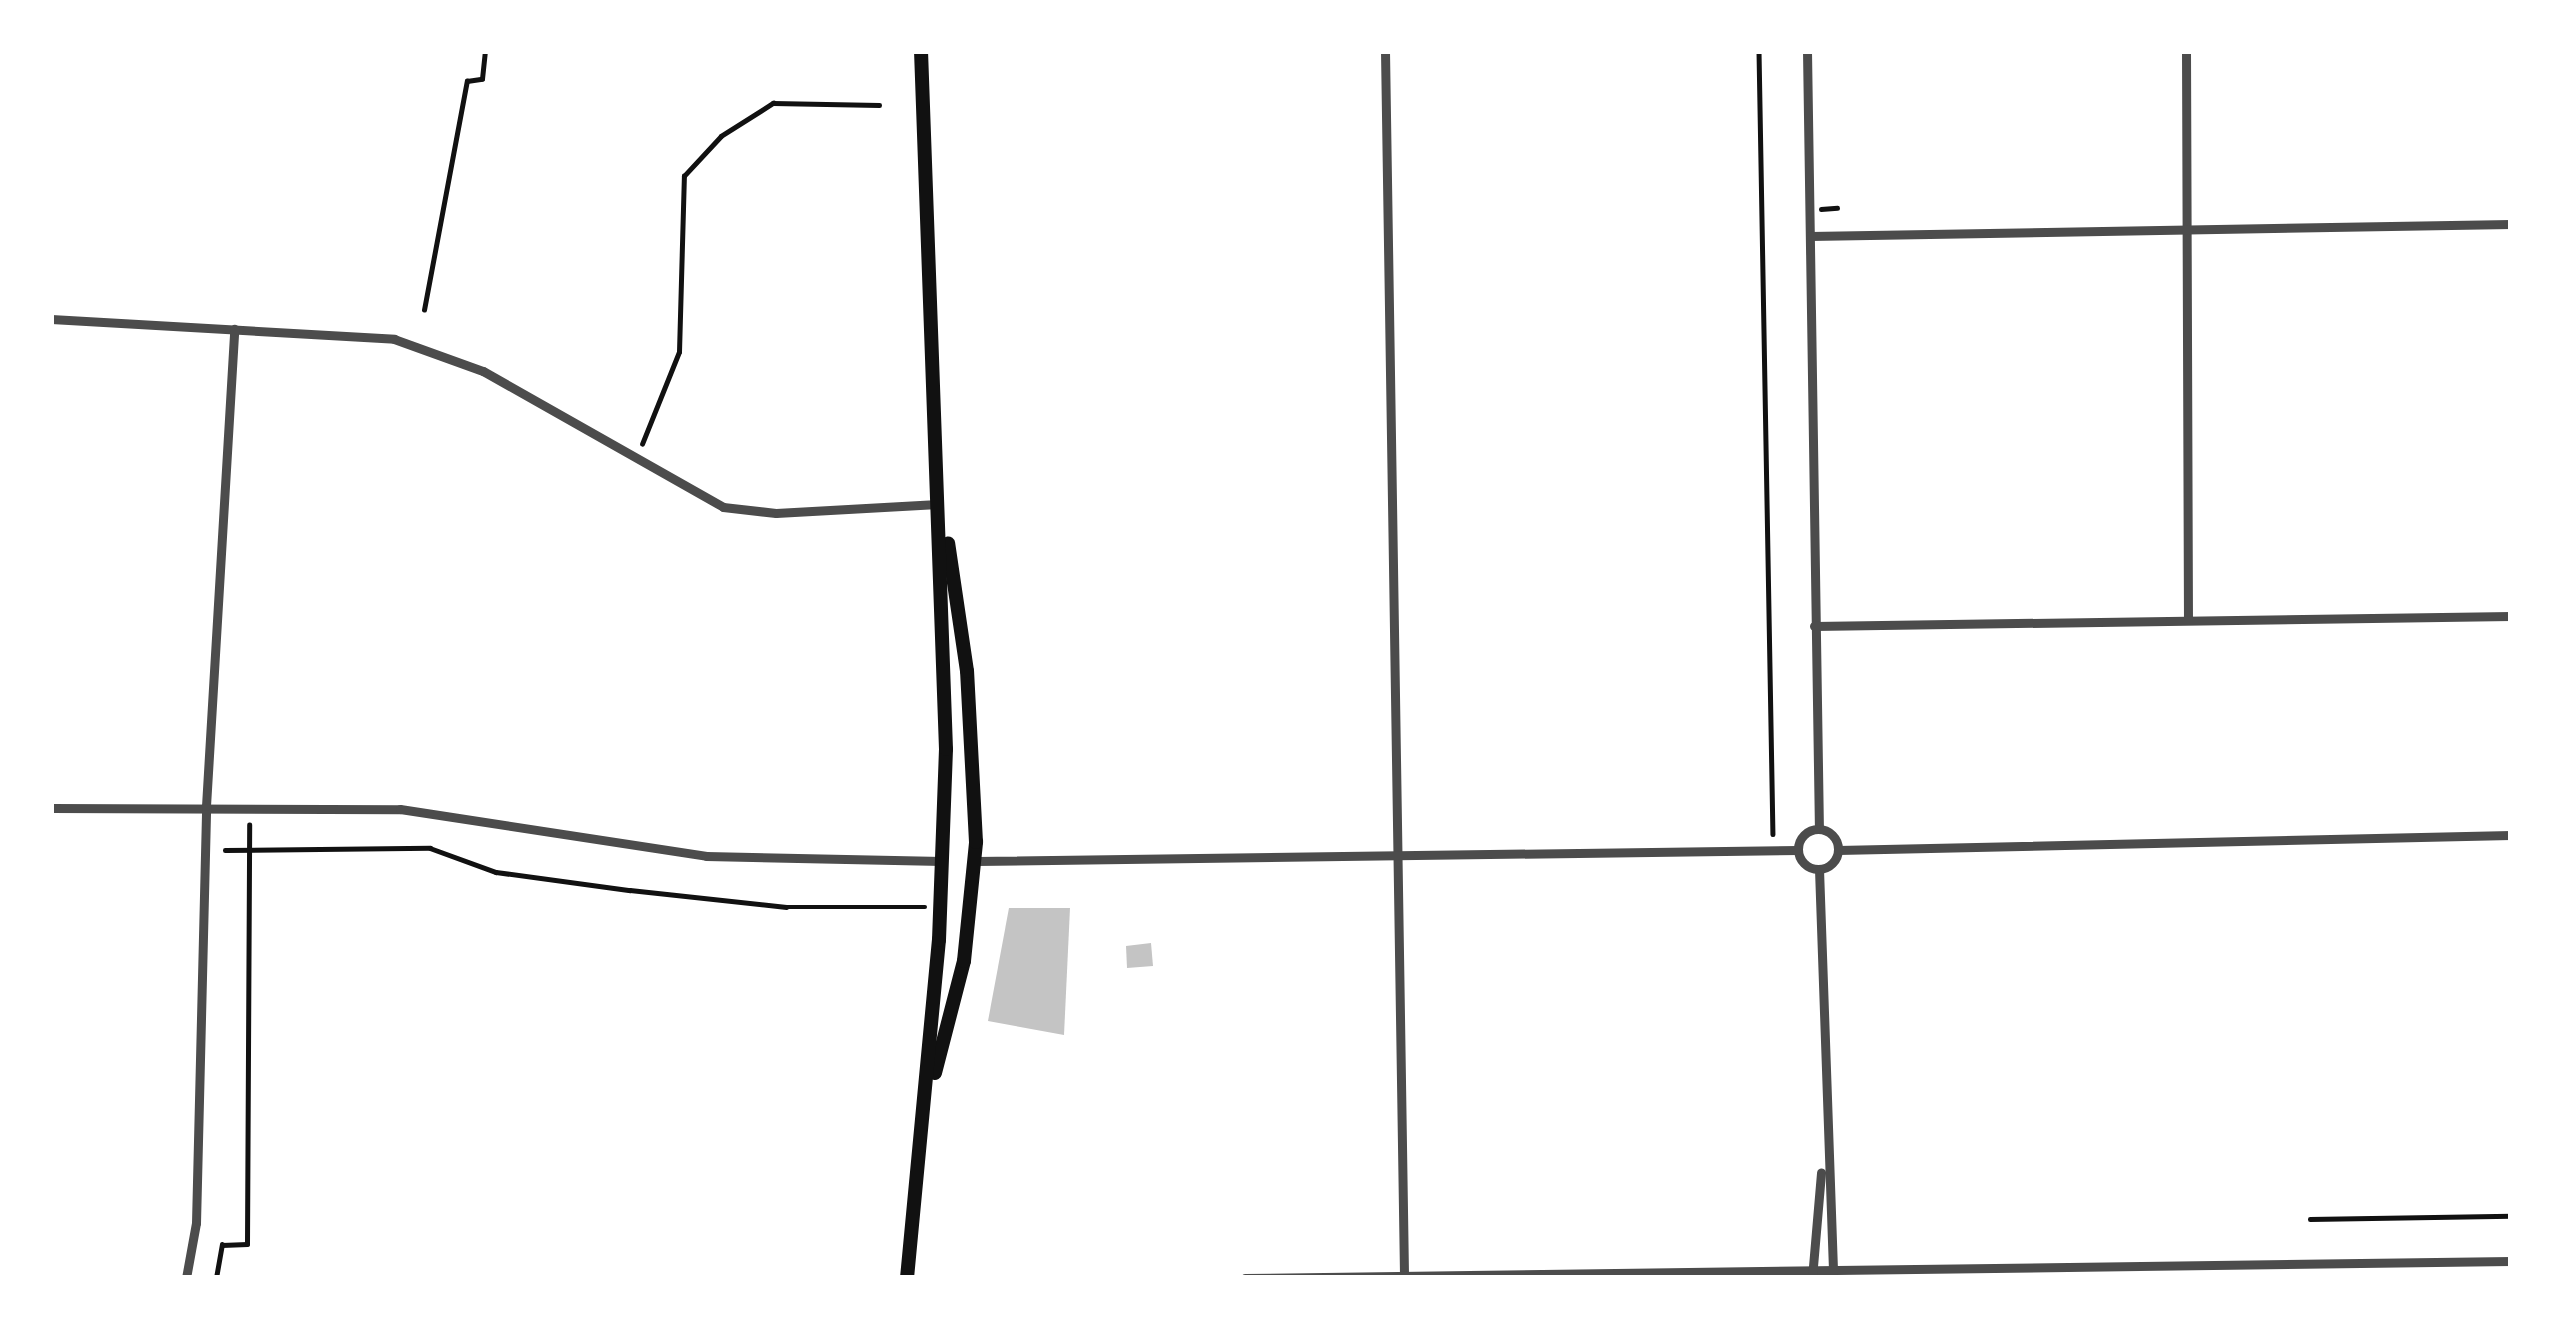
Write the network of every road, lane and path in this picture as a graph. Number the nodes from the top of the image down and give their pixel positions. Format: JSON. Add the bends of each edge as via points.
{"nodes":[{"id":1,"x":485,"y":51,"type":"edge"},
{"id":2,"x":921,"y":51,"type":"edge"},
{"id":3,"x":1384,"y":51,"type":"edge"},
{"id":4,"x":1759,"y":51,"type":"edge"},
{"id":5,"x":1807,"y":51,"type":"edge"},
{"id":6,"x":2186,"y":51,"type":"edge"},
{"id":7,"x":879,"y":105,"type":"dead end"},
{"id":8,"x":2511,"y":224,"type":"edge"},
{"id":9,"x":2188,"y":230,"type":"junction"},
{"id":10,"x":1810,"y":236,"type":"junction"},
{"id":11,"x":424,"y":310,"type":"dead end"},
{"id":12,"x":51,"y":319,"type":"edge"},
{"id":13,"x":234,"y":328,"type":"junction"},
{"id":14,"x":634,"y":459,"type":"junction"},
{"id":15,"x":941,"y":503,"type":"junction"},
{"id":16,"x":2511,"y":616,"type":"edge"},
{"id":17,"x":2188,"y":620,"type":"junction"},
{"id":18,"x":1814,"y":626,"type":"junction"},
{"id":19,"x":206,"y":806,"type":"junction"},
{"id":20,"x":51,"y":808,"type":"edge"},
{"id":21,"x":249,"y":825,"type":"dead end"},
{"id":22,"x":1820,"y":829,"type":"junction"},
{"id":23,"x":1773,"y":834,"type":"dead end"},
{"id":24,"x":2511,"y":835,"type":"edge"},
{"id":25,"x":250,"y":849,"type":"junction"},
{"id":26,"x":225,"y":850,"type":"dead end"},
{"id":27,"x":1798,"y":850,"type":"junction"},
{"id":28,"x":1838,"y":850,"type":"junction"},
{"id":29,"x":1399,"y":852,"type":"junction"},
{"id":30,"x":943,"y":861,"type":"junction"},
{"id":31,"x":976,"y":862,"type":"junction"},
{"id":32,"x":1819,"y":869,"type":"junction"},
{"id":33,"x":925,"y":908,"type":"dead end"},
{"id":34,"x":923,"y":1112,"type":"junction"},
{"id":35,"x":1823,"y":1154,"type":"junction"},
{"id":36,"x":2511,"y":1216,"type":"edge"},
{"id":37,"x":2310,"y":1219,"type":"dead end"},
{"id":38,"x":2511,"y":1261,"type":"edge"},
{"id":39,"x":1832,"y":1274,"type":"edge"},
{"id":40,"x":1812,"y":1275,"type":"edge"},
{"id":41,"x":1404,"y":1276,"type":"edge"},
{"id":42,"x":186,"y":1278,"type":"edge"},
{"id":43,"x":216,"y":1278,"type":"edge"},
{"id":44,"x":907,"y":1278,"type":"edge"},
{"id":45,"x":1245,"y":1278,"type":"edge"}],
"edges":[{"from":1,"to":11,"type":"path","via":[[482,79],[467,81]]},
{"from":2,"to":15,"type":"main road"},
{"from":3,"to":29,"type":"street"},
{"from":4,"to":23,"type":"path"},
{"from":5,"to":10,"type":"street"},
{"from":6,"to":9,"type":"street"},
{"from":7,"to":14,"type":"path","via":[[773,103],[721,136],[684,176],[679,352]]},
{"from":8,"to":9,"type":"street"},
{"from":9,"to":10,"type":"street"},
{"from":9,"to":17,"type":"street"},
{"from":10,"to":18,"type":"street"},
{"from":12,"to":13,"type":"street"},
{"from":13,"to":14,"type":"street","via":[[430,348]]},
{"from":13,"to":19,"type":"street"},
{"from":14,"to":15,"type":"street","via":[[740,511]]},
{"from":15,"to":30,"type":"main road"},
{"from":15,"to":31,"type":"main road","via":[[967,671]]},
{"from":16,"to":17,"type":"street"},
{"from":17,"to":18,"type":"street"},
{"from":18,"to":22,"type":"street"},
{"from":19,"to":20,"type":"street"},
{"from":19,"to":30,"type":"street","via":[[400,809],[706,856]]},
{"from":19,"to":42,"type":"street","via":[[196,1223]]},
{"from":21,"to":25,"type":"path"},
{"from":22,"to":27,"type":"street","via":[[1806,833]]},
{"from":22,"to":28,"type":"street"},
{"from":24,"to":28,"type":"street"},
{"from":25,"to":26,"type":"path"},
{"from":25,"to":33,"type":"path","via":[[430,848],[496,872],[652,892],[786,907]]},
{"from":25,"to":43,"type":"path","via":[[247,1244],[222,1245]]},
{"from":27,"to":29,"type":"street"},
{"from":27,"to":32,"type":"street"},
{"from":28,"to":32,"type":"street"},
{"from":29,"to":31,"type":"street"},
{"from":29,"to":41,"type":"street"},
{"from":30,"to":31,"type":"main road"},
{"from":30,"to":34,"type":"main road"},
{"from":31,"to":34,"type":"main road","via":[[964,961]]},
{"from":32,"to":35,"type":"street"},
{"from":34,"to":44,"type":"main road"},
{"from":35,"to":39,"type":"street"},
{"from":35,"to":40,"type":"street"},
{"from":36,"to":37,"type":"path"},
{"from":38,"to":39,"type":"street"},
{"from":39,"to":40,"type":"street"},
{"from":40,"to":41,"type":"street"},
{"from":41,"to":45,"type":"street"}]}
